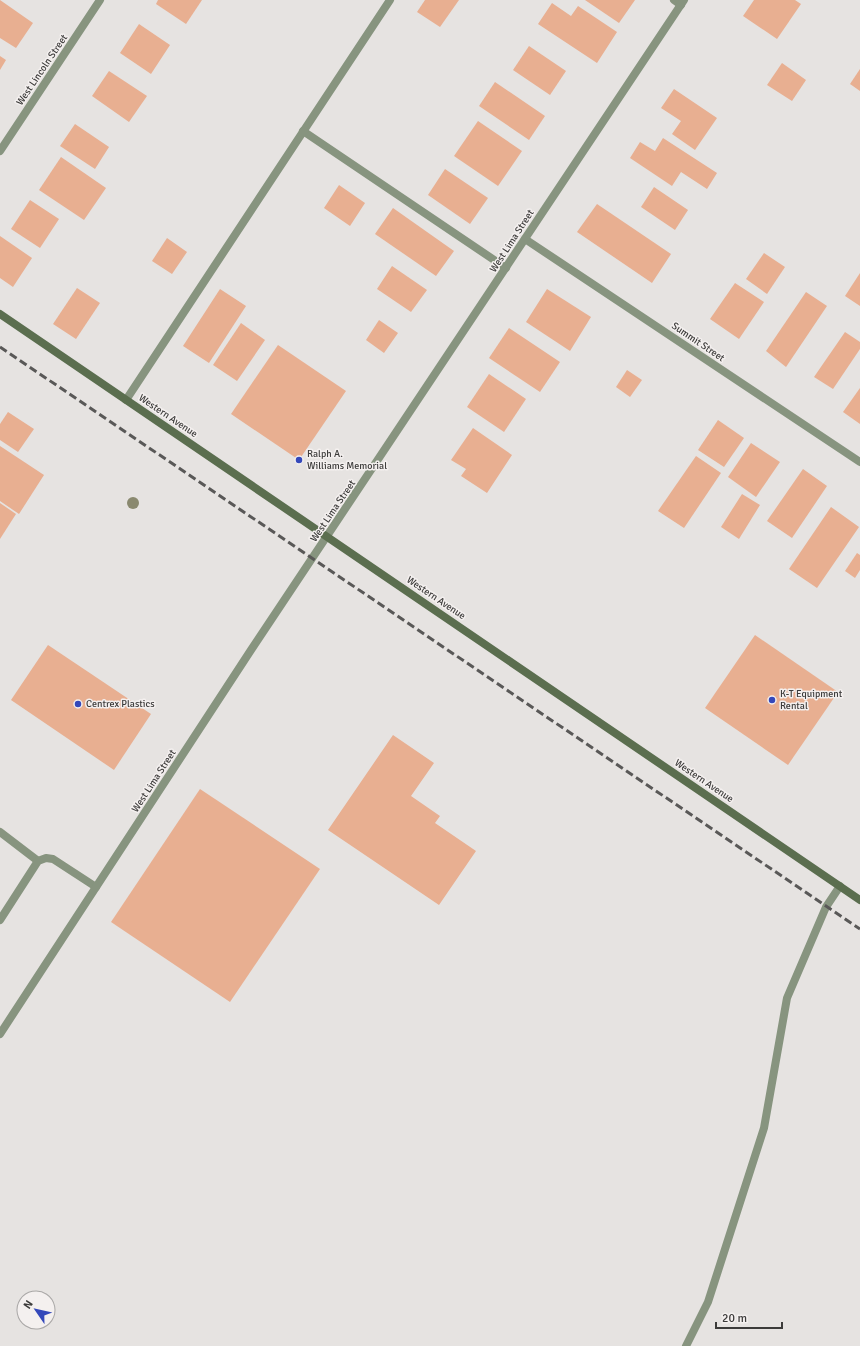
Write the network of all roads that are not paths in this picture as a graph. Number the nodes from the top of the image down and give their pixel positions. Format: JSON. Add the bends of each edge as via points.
{"nodes":[{"id":1,"x":100,"y":0,"type":"edge"},
{"id":2,"x":390,"y":0,"type":"edge"},
{"id":3,"x":680,"y":2,"type":"edge"},
{"id":4,"x":303,"y":131,"type":"junction"},
{"id":5,"x":0,"y":151,"type":"edge"},
{"id":6,"x":525,"y":240,"type":"junction"},
{"id":7,"x":506,"y":268,"type":"junction"},
{"id":8,"x":0,"y":314,"type":"edge"},
{"id":9,"x":126,"y":400,"type":"junction"},
{"id":10,"x":860,"y":462,"type":"edge"},
{"id":11,"x":327,"y":537,"type":"junction"},
{"id":12,"x":0,"y":832,"type":"edge"},
{"id":13,"x":38,"y":861,"type":"junction"},
{"id":14,"x":840,"y":886,"type":"junction"},
{"id":15,"x":96,"y":887,"type":"junction"},
{"id":16,"x":860,"y":900,"type":"edge"},
{"id":17,"x":0,"y":920,"type":"edge"},
{"id":18,"x":0,"y":1034,"type":"edge"},
{"id":19,"x":686,"y":1346,"type":"edge"}],
"edges":[{"from":1,"to":5,"type":"street","name":"West Lincoln Street"},
{"from":2,"to":4,"type":"street"},
{"from":3,"to":6,"type":"street","name":"West Lima Street"},
{"from":4,"to":7,"type":"street"},
{"from":4,"to":9,"type":"street"},
{"from":6,"to":7,"type":"street","name":"West Lima Street"},
{"from":6,"to":10,"type":"street","name":"Summit Street"},
{"from":7,"to":11,"type":"street","name":"West Lima Street"},
{"from":8,"to":9,"type":"main road","name":"Western Avenue"},
{"from":9,"to":11,"type":"main road","name":"Western Avenue"},
{"from":11,"to":14,"type":"main road","name":"Western Avenue"},
{"from":11,"to":15,"type":"street","name":"West Lima Street"},
{"from":12,"to":13,"type":"street"},
{"from":13,"to":15,"type":"street","via":[[53,859]]},
{"from":13,"to":17,"type":"street"},
{"from":14,"to":16,"type":"main road","name":"Western Avenue"},
{"from":14,"to":19,"type":"street","via":[[826,907],[787,998],[764,1128],[708,1302]]},
{"from":15,"to":18,"type":"street","name":"West Lima Street"}]}
